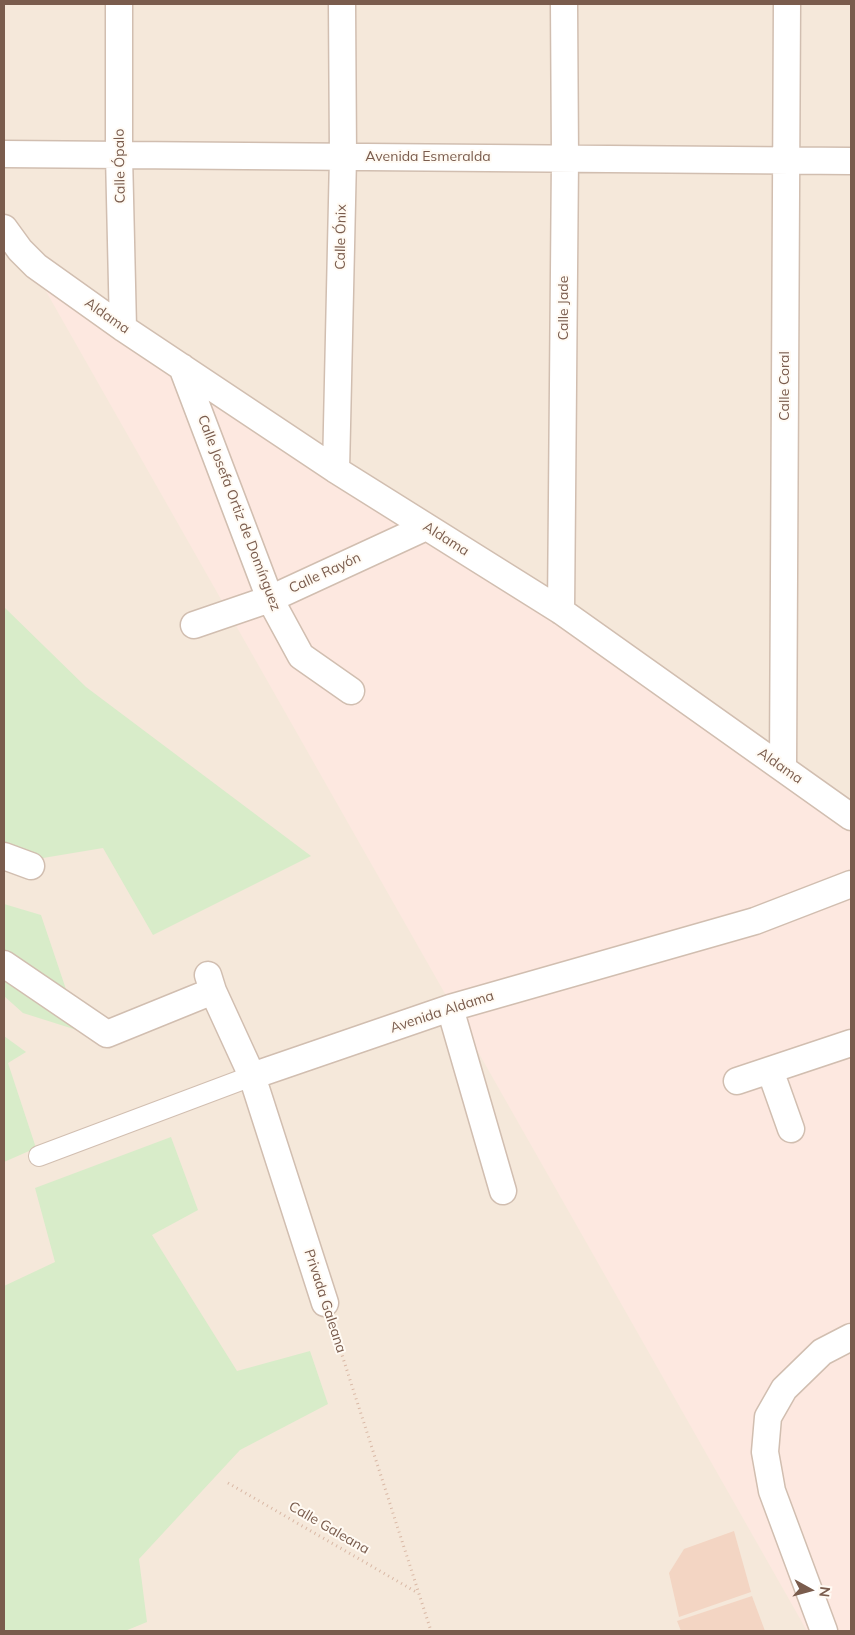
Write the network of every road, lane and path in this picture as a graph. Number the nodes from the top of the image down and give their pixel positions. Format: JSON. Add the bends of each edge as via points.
{"nodes":[{"id":1,"x":118,"y":4,"type":"edge"},
{"id":2,"x":342,"y":4,"type":"edge"},
{"id":3,"x":564,"y":4,"type":"edge"},
{"id":4,"x":787,"y":4,"type":"edge"},
{"id":5,"x":4,"y":154,"type":"edge"},
{"id":6,"x":119,"y":155,"type":"junction"},
{"id":7,"x":343,"y":156,"type":"junction"},
{"id":8,"x":565,"y":158,"type":"junction"},
{"id":9,"x":787,"y":160,"type":"junction"},
{"id":10,"x":851,"y":161,"type":"edge"},
{"id":11,"x":4,"y":228,"type":"edge"},
{"id":12,"x":123,"y":328,"type":"junction"},
{"id":13,"x":182,"y":366,"type":"junction"},
{"id":14,"x":336,"y":470,"type":"junction"},
{"id":15,"x":426,"y":527,"type":"junction"},
{"id":16,"x":270,"y":599,"type":"junction"},
{"id":17,"x":561,"y":611,"type":"junction"},
{"id":18,"x":194,"y":625,"type":"dead end"},
{"id":19,"x":351,"y":691,"type":"dead end"},
{"id":20,"x":783,"y":768,"type":"junction"},
{"id":21,"x":851,"y":817,"type":"edge"},
{"id":22,"x":4,"y":856,"type":"edge"},
{"id":23,"x":31,"y":866,"type":"dead end"},
{"id":24,"x":851,"y":884,"type":"edge"},
{"id":25,"x":4,"y":964,"type":"edge"},
{"id":26,"x":450,"y":1008,"type":"junction"},
{"id":27,"x":851,"y":1046,"type":"edge"},
{"id":28,"x":770,"y":1070,"type":"junction"},
{"id":29,"x":252,"y":1076,"type":"junction"},
{"id":30,"x":737,"y":1081,"type":"dead end"},
{"id":31,"x":791,"y":1129,"type":"dead end"},
{"id":32,"x":39,"y":1156,"type":"dead end"},
{"id":33,"x":503,"y":1190,"type":"dead end"},
{"id":34,"x":325,"y":1303,"type":"joint"},
{"id":35,"x":851,"y":1337,"type":"edge"},
{"id":36,"x":228,"y":1483,"type":"dead end"},
{"id":37,"x":419,"y":1593,"type":"junction"},
{"id":38,"x":431,"y":1631,"type":"edge"},
{"id":39,"x":824,"y":1631,"type":"edge"}],
"edges":[{"from":1,"to":6,"type":"street","name":"Calle Ópalo"},
{"from":2,"to":7,"type":"street","name":"Calle Ónix"},
{"from":3,"to":8,"type":"street","name":"Calle Jade"},
{"from":4,"to":9,"type":"street","name":"Calle Coral"},
{"from":5,"to":6,"type":"street","name":"Avenida Esmeralda"},
{"from":6,"to":7,"type":"street","name":"Avenida Esmeralda"},
{"from":6,"to":12,"type":"street","name":"Calle Ópalo"},
{"from":7,"to":8,"type":"street","name":"Avenida Esmeralda"},
{"from":7,"to":14,"type":"street","name":"Calle Ónix"},
{"from":8,"to":9,"type":"street","name":"Avenida Esmeralda"},
{"from":8,"to":17,"type":"street","name":"Calle Jade"},
{"from":9,"to":10,"type":"street","name":"Avenida Esmeralda"},
{"from":9,"to":20,"type":"street","name":"Calle Coral"},
{"from":11,"to":12,"type":"street","name":"Aldama","via":[[36,266]]},
{"from":12,"to":13,"type":"street","name":"Aldama"},
{"from":13,"to":14,"type":"street","name":"Aldama"},
{"from":13,"to":16,"type":"street","name":"Calle Josefa Ortiz de Domínguez"},
{"from":14,"to":15,"type":"street","name":"Aldama"},
{"from":15,"to":16,"type":"street","name":"Calle Rayón"},
{"from":15,"to":17,"type":"street","name":"Aldama"},
{"from":16,"to":18,"type":"street","name":"Calle Rayón"},
{"from":16,"to":19,"type":"street","name":"Calle Josefa Ortiz de Domínguez","via":[[301,656]]},
{"from":17,"to":20,"type":"street","name":"Aldama"},
{"from":20,"to":21,"type":"street","name":"Aldama"},
{"from":22,"to":23,"type":"street"},
{"from":24,"to":26,"type":"street","name":"Avenida Aldama","via":[[755,921]]},
{"from":25,"to":29,"type":"street","name":"Privada Galeana","via":[[107,1034],[210,983]]},
{"from":26,"to":29,"type":"street","name":"Avenida Aldama"},
{"from":26,"to":33,"type":"street"},
{"from":27,"to":28,"type":"street"},
{"from":28,"to":30,"type":"street"},
{"from":28,"to":31,"type":"street"},
{"from":29,"to":32,"type":"street","name":"Avenida Aldama"},
{"from":29,"to":34,"type":"street","name":"Privada Galeana"},
{"from":34,"to":37,"type":"path","name":"Privada Galeana"},
{"from":35,"to":39,"type":"street","via":[[822,1352],[784,1389],[768,1417],[765,1452],[772,1491]]},
{"from":36,"to":37,"type":"path","name":"Calle Galeana"},
{"from":37,"to":38,"type":"path","name":"Privada Galeana"}]}
